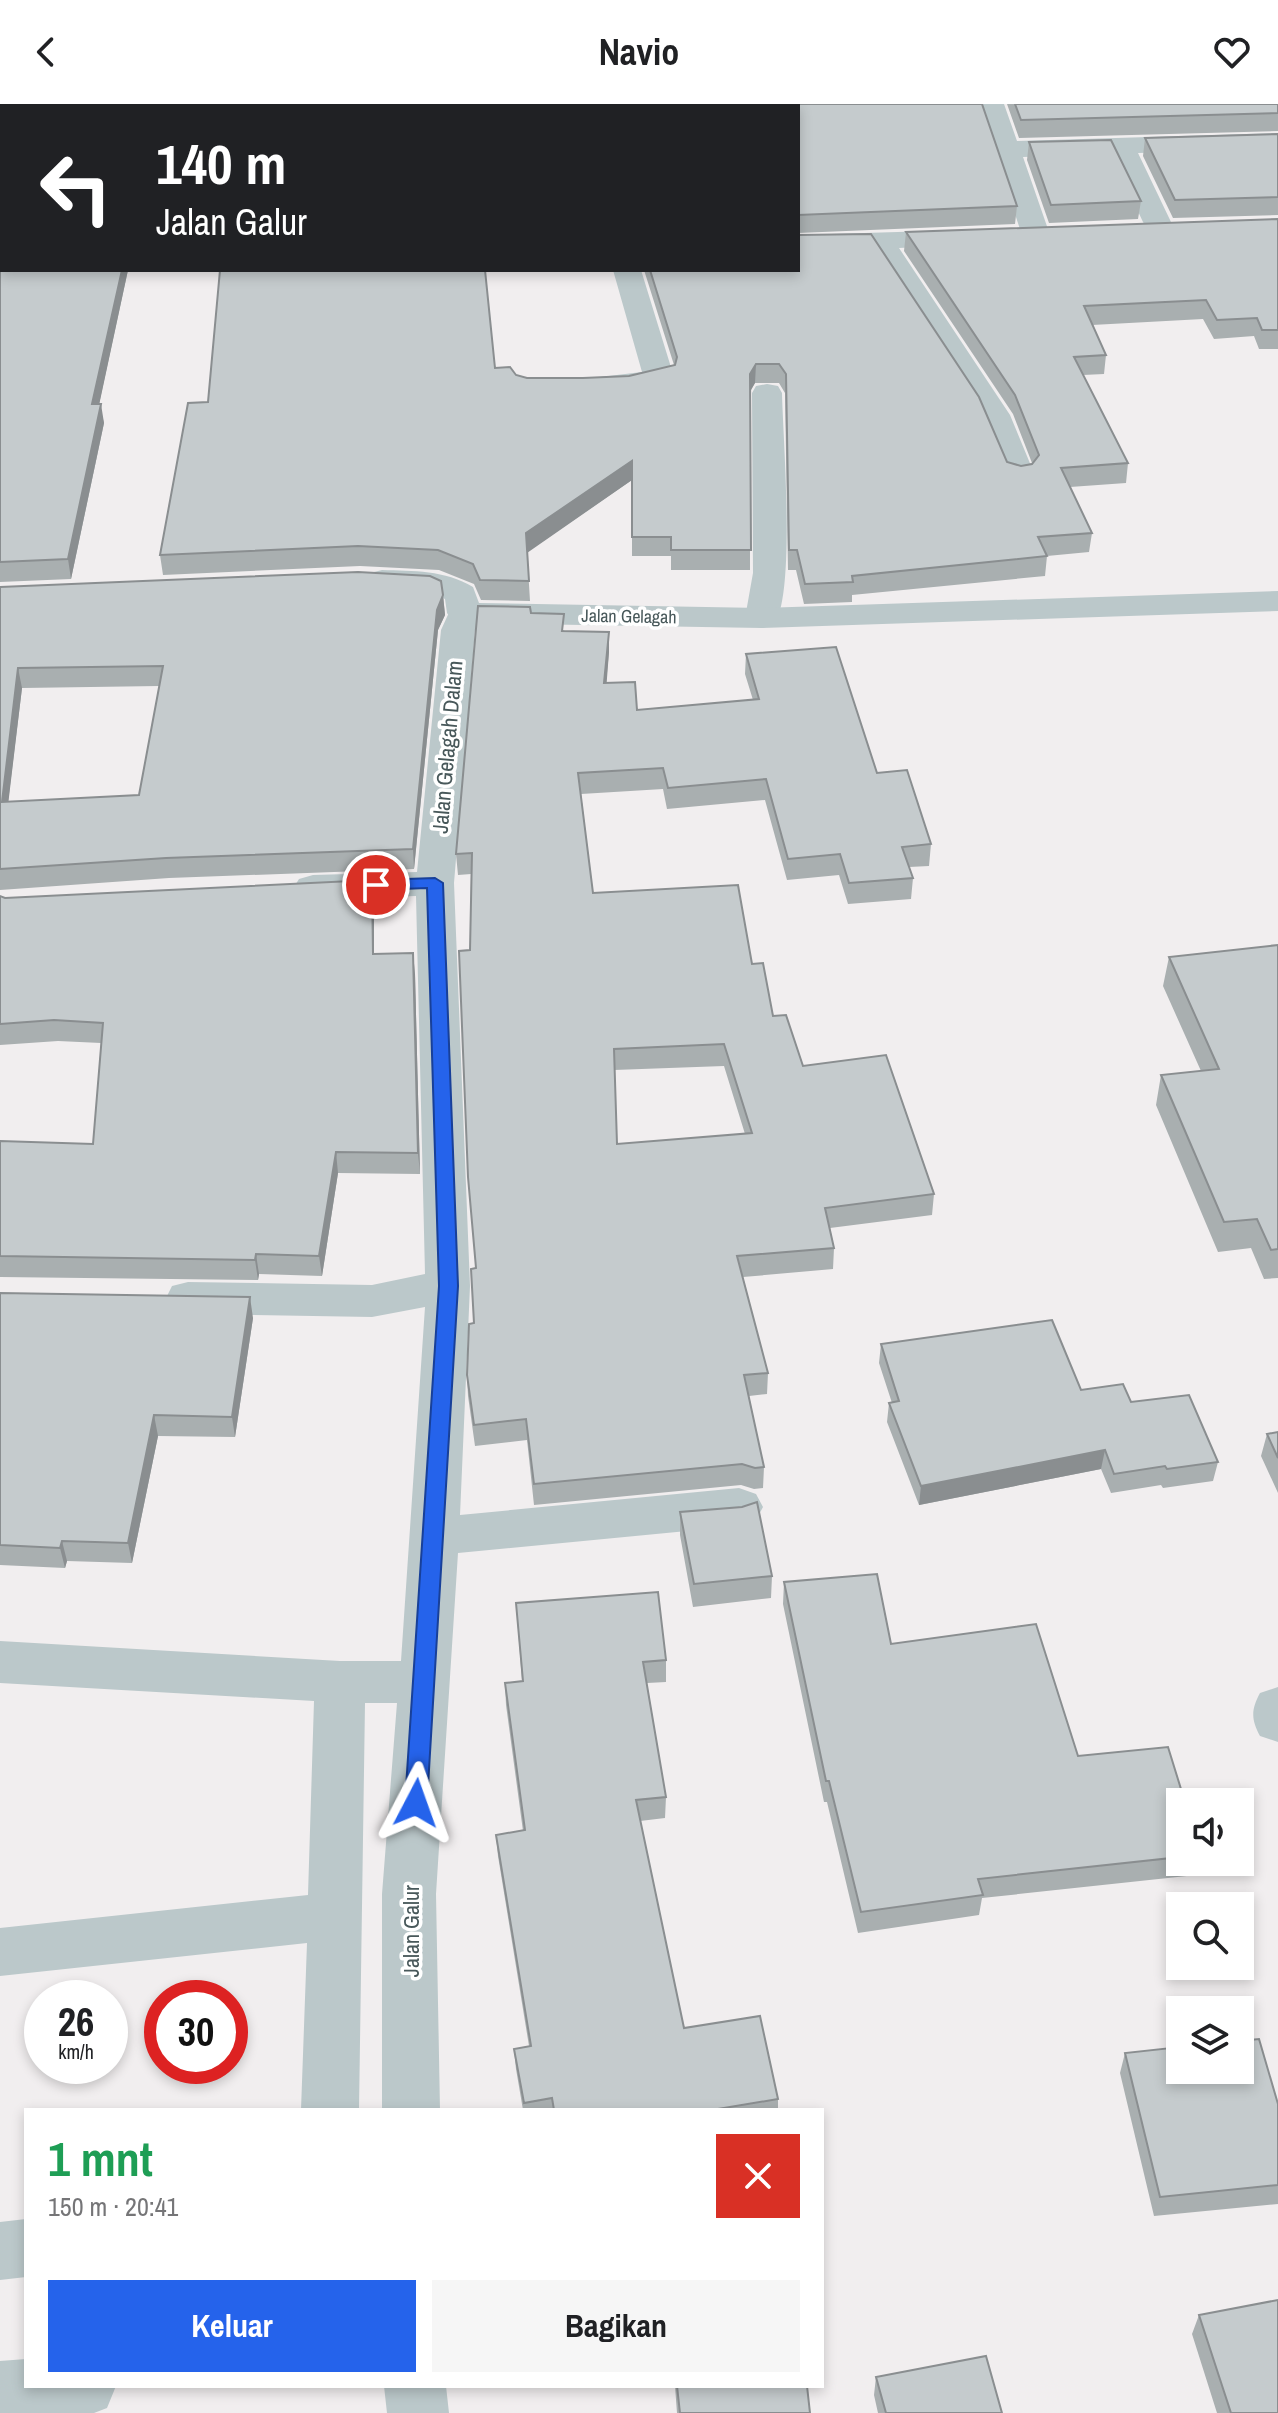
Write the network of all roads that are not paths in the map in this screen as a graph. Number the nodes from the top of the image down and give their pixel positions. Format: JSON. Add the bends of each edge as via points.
{"nodes":[{"id":1,"x":991,"y":104,"type":"edge"},
{"id":2,"x":1278,"y":141,"type":"edge"},
{"id":3,"x":1121,"y":146,"type":"junction"},
{"id":4,"x":1006,"y":149,"type":"junction"},
{"id":5,"x":1157,"y":222,"type":"edge"},
{"id":6,"x":1189,"y":229,"type":"edge"},
{"id":7,"x":1129,"y":231,"type":"edge"},
{"id":8,"x":1067,"y":234,"type":"edge"},
{"id":9,"x":1036,"y":235,"type":"junction"},
{"id":10,"x":880,"y":241,"type":"junction"},
{"id":11,"x":800,"y":243,"type":"edge"},
{"id":12,"x":628,"y":272,"type":"edge"},
{"id":13,"x":585,"y":384,"type":"edge"},
{"id":14,"x":767,"y":393,"type":"dead end"},
{"id":15,"x":1018,"y":473,"type":"edge"},
{"id":16,"x":345,"y":579,"type":"edge"},
{"id":17,"x":1278,"y":601,"type":"edge"},
{"id":18,"x":464,"y":613,"type":"junction"},
{"id":19,"x":762,"y":618,"type":"junction"},
{"id":20,"x":435,"y":883,"type":"junction"},
{"id":21,"x":279,"y":889,"type":"edge"},
{"id":22,"x":448,"y":1286,"type":"junction"},
{"id":23,"x":155,"y":1297,"type":"edge"},
{"id":24,"x":741,"y":1507,"type":"edge"},
{"id":25,"x":435,"y":1536,"type":"junction"},
{"id":26,"x":0,"y":1662,"type":"edge"},
{"id":27,"x":340,"y":1682,"type":"junction"},
{"id":28,"x":425,"y":1682,"type":"junction"},
{"id":29,"x":1278,"y":1708,"type":"edge"},
{"id":30,"x":1278,"y":1721,"type":"edge"},
{"id":31,"x":336,"y":1916,"type":"junction"},
{"id":32,"x":0,"y":1952,"type":"edge"},
{"id":33,"x":330,"y":2108,"type":"edge"},
{"id":34,"x":411,"y":2108,"type":"edge"},
{"id":35,"x":24,"y":2248,"type":"edge"},
{"id":36,"x":0,"y":2251,"type":"edge"},
{"id":37,"x":57,"y":2388,"type":"edge"},
{"id":38,"x":415,"y":2388,"type":"edge"},
{"id":39,"x":0,"y":2392,"type":"edge"},
{"id":40,"x":418,"y":2413,"type":"edge"}],
"edges":[{"from":1,"to":4,"type":"street"},
{"from":2,"to":3,"type":"street"},
{"from":3,"to":4,"type":"street"},
{"from":3,"to":5,"type":"street"},
{"from":4,"to":9,"type":"street"},
{"from":6,"to":7,"type":"street"},
{"from":8,"to":9,"type":"street"},
{"from":9,"to":10,"type":"street"},
{"from":10,"to":11,"type":"street"},
{"from":10,"to":15,"type":"street","via":[[995,415]]},
{"from":12,"to":13,"type":"street","via":[[659,377]]},
{"from":14,"to":19,"type":"street","via":[[770,573]]},
{"from":16,"to":18,"type":"street","via":[[439,583],[461,594]]},
{"from":17,"to":19,"type":"street","name":"Jalan Gelagah"},
{"from":18,"to":19,"type":"street","name":"Jalan Gelagah"},
{"from":18,"to":20,"type":"street","name":"Jalan Gelagah Dalam","via":[[458,630]]},
{"from":20,"to":21,"type":"street"},
{"from":20,"to":22,"type":"street","name":"Jalan Galur"},
{"from":22,"to":23,"type":"street","via":[[372,1301]]},
{"from":22,"to":25,"type":"street","name":"Jalan Galur"},
{"from":24,"to":25,"type":"street"},
{"from":25,"to":28,"type":"street","name":"Jalan Galur"},
{"from":26,"to":27,"type":"street"},
{"from":27,"to":28,"type":"street"},
{"from":27,"to":31,"type":"street"},
{"from":28,"to":34,"type":"street","name":"Jalan Galur","via":[[409,1894]]},
{"from":29,"to":30,"type":"street"},
{"from":31,"to":32,"type":"street"},
{"from":31,"to":33,"type":"street"},
{"from":35,"to":36,"type":"street"},
{"from":37,"to":39,"type":"street"},
{"from":38,"to":40,"type":"street"}]}
